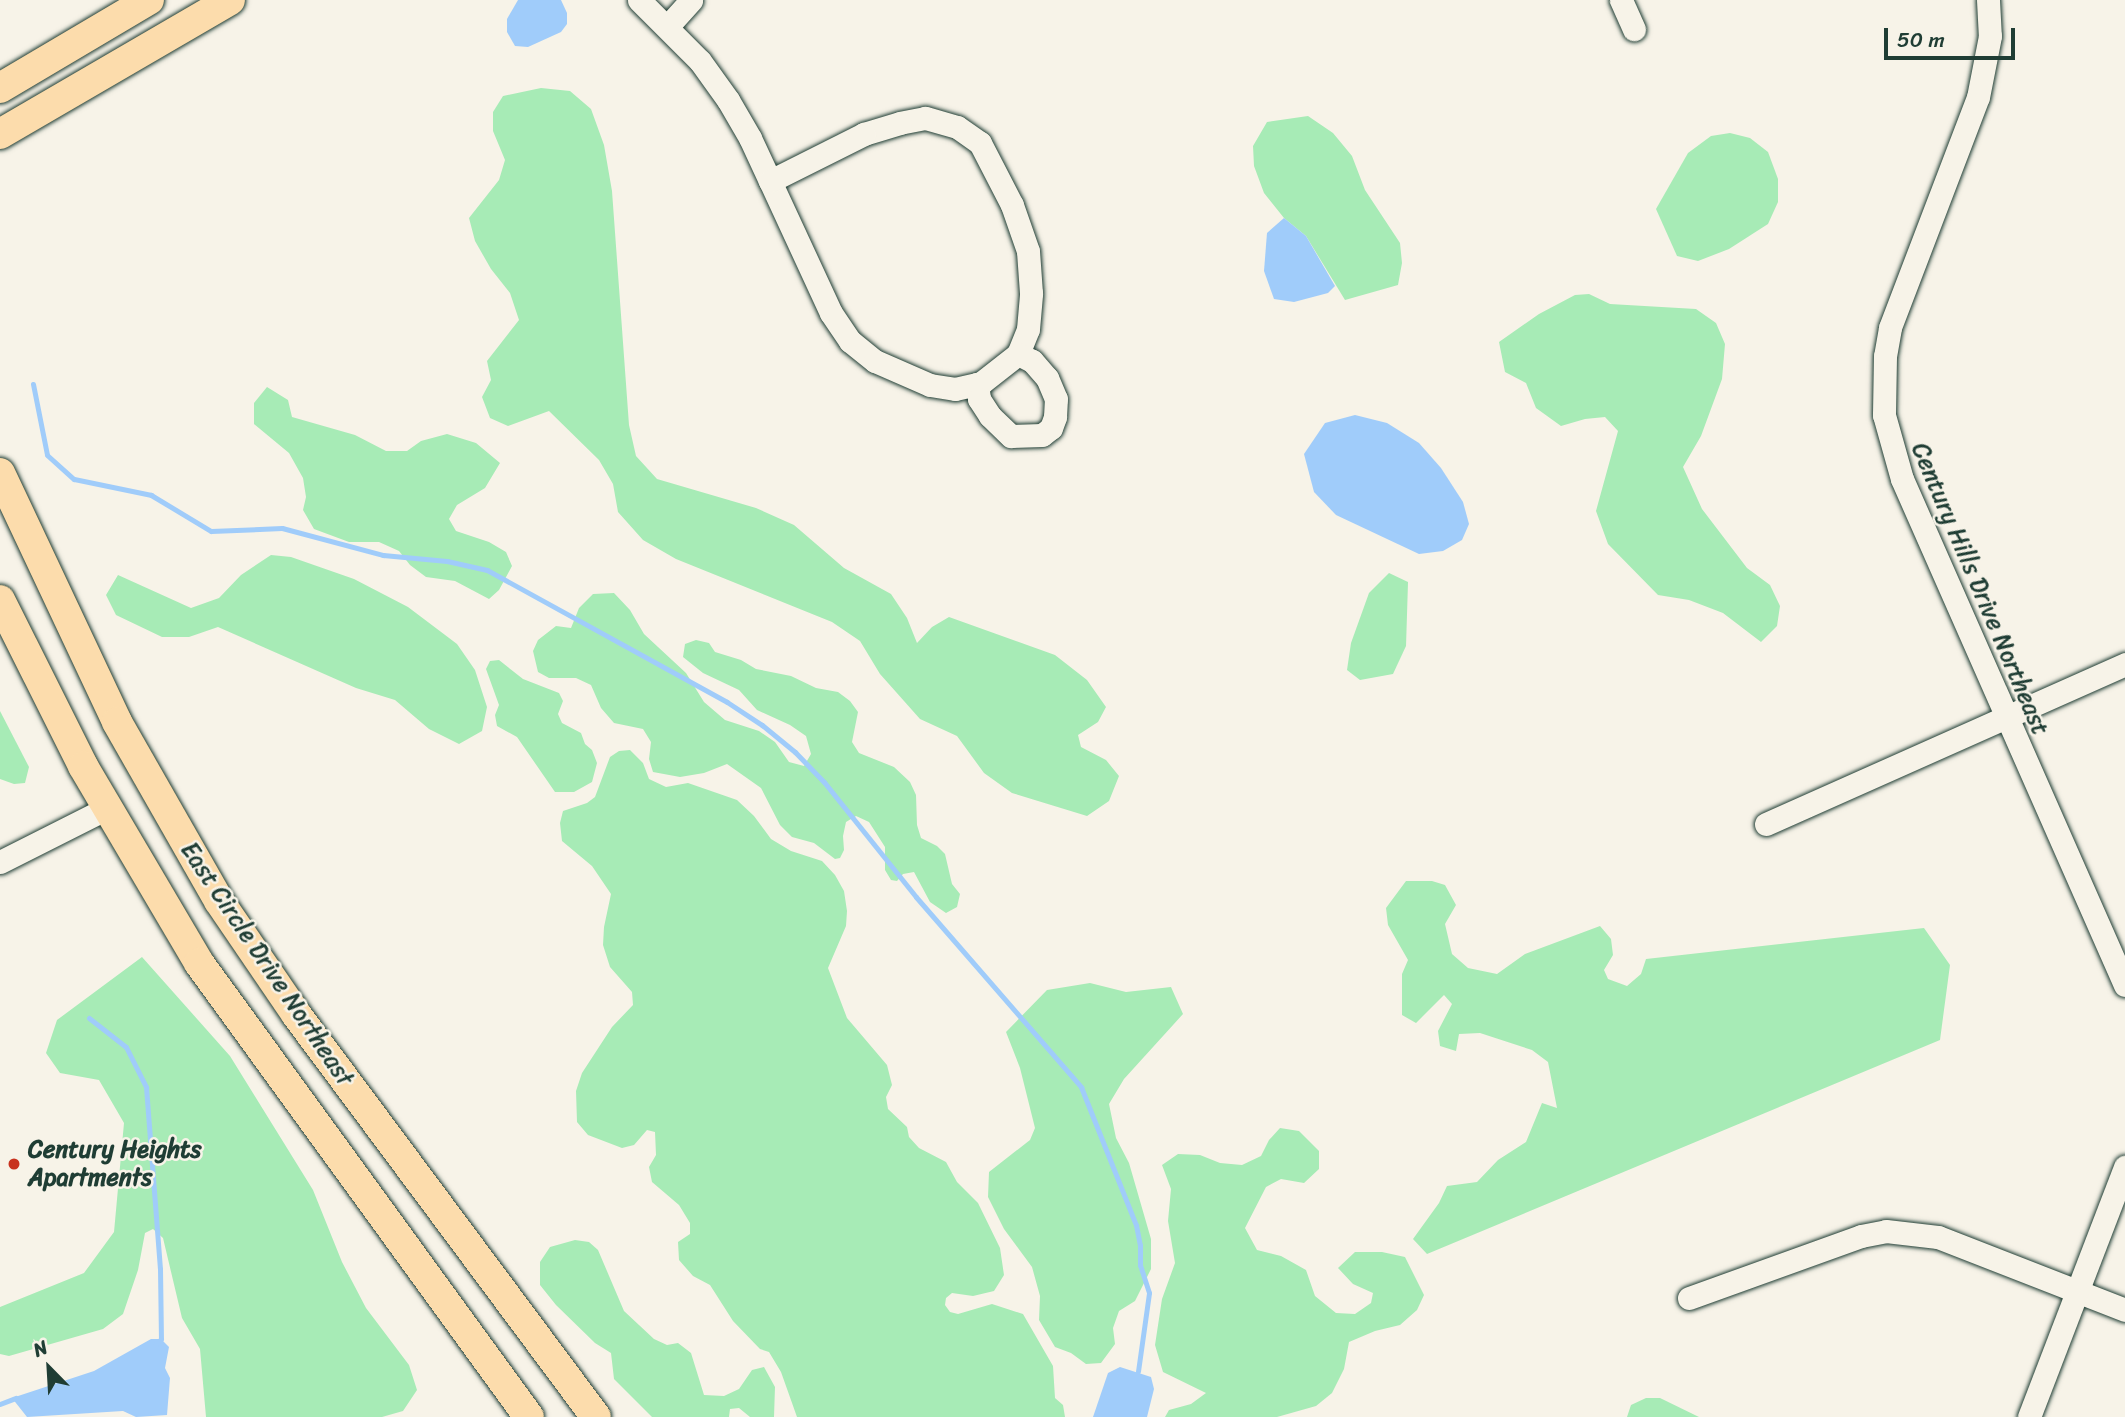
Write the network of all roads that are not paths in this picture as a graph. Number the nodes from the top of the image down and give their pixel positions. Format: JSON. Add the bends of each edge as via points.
{"nodes":[{"id":1,"x":149,"y":0,"type":"edge"},
{"id":2,"x":230,"y":0,"type":"edge"},
{"id":3,"x":639,"y":0,"type":"edge"},
{"id":4,"x":691,"y":0,"type":"edge"},
{"id":5,"x":1621,"y":0,"type":"edge"},
{"id":6,"x":1988,"y":0,"type":"edge"},
{"id":7,"x":667,"y":27,"type":"junction"},
{"id":8,"x":1634,"y":29,"type":"dead end"},
{"id":9,"x":0,"y":88,"type":"edge"},
{"id":10,"x":0,"y":134,"type":"edge"},
{"id":11,"x":770,"y":181,"type":"junction"},
{"id":12,"x":1018,"y":354,"type":"junction"},
{"id":13,"x":977,"y":384,"type":"junction"},
{"id":14,"x":0,"y":473,"type":"edge"},
{"id":15,"x":0,"y":600,"type":"edge"},
{"id":16,"x":2125,"y":664,"type":"edge"},
{"id":17,"x":2005,"y":717,"type":"junction"},
{"id":18,"x":107,"y":808,"type":"junction"},
{"id":19,"x":1766,"y":824,"type":"dead end"},
{"id":20,"x":0,"y":862,"type":"edge"},
{"id":21,"x":2125,"y":985,"type":"edge"},
{"id":22,"x":2125,"y":1167,"type":"edge"},
{"id":23,"x":2078,"y":1291,"type":"junction"},
{"id":24,"x":1689,"y":1298,"type":"dead end"},
{"id":25,"x":2125,"y":1310,"type":"edge"},
{"id":26,"x":529,"y":1417,"type":"edge"},
{"id":27,"x":596,"y":1417,"type":"edge"},
{"id":28,"x":2029,"y":1417,"type":"edge"}],
"edges":[{"from":1,"to":9,"type":"main road"},
{"from":2,"to":10,"type":"main road"},
{"from":3,"to":7,"type":"street"},
{"from":4,"to":7,"type":"street"},
{"from":5,"to":8,"type":"street"},
{"from":6,"to":17,"type":"street","name":"Century Hills Drive Northeast","via":[[1990,36],[1978,97],[1890,328],[1884,415],[1902,479]]},
{"from":7,"to":11,"type":"street","via":[[700,61],[728,100]]},
{"from":11,"to":12,"type":"street","via":[[864,134],[925,118],[957,127],[980,143],[1012,205],[1028,250],[1028,329]]},
{"from":11,"to":13,"type":"street","via":[[831,313],[850,341],[875,361],[930,385],[955,389]]},
{"from":12,"to":13,"type":"street"},
{"from":12,"to":13,"type":"street","via":[[1046,377],[1056,399],[1051,428],[1042,435],[1011,436],[990,416],[979,399]]},
{"from":14,"to":27,"type":"main road","name":"East Circle Drive Northeast","via":[[111,709],[219,901],[312,1035]]},
{"from":15,"to":18,"type":"main road","name":"East Circle Drive Northeast"},
{"from":16,"to":17,"type":"street"},
{"from":17,"to":19,"type":"street"},
{"from":17,"to":21,"type":"street","name":"Century Hills Drive Northeast"},
{"from":18,"to":20,"type":"street"},
{"from":18,"to":26,"type":"main road","name":"East Circle Drive Northeast","via":[[199,963],[248,1035]]},
{"from":22,"to":23,"type":"street"},
{"from":23,"to":24,"type":"street","via":[[1938,1237],[1886,1231]]},
{"from":23,"to":25,"type":"street"},
{"from":23,"to":28,"type":"street"}]}
